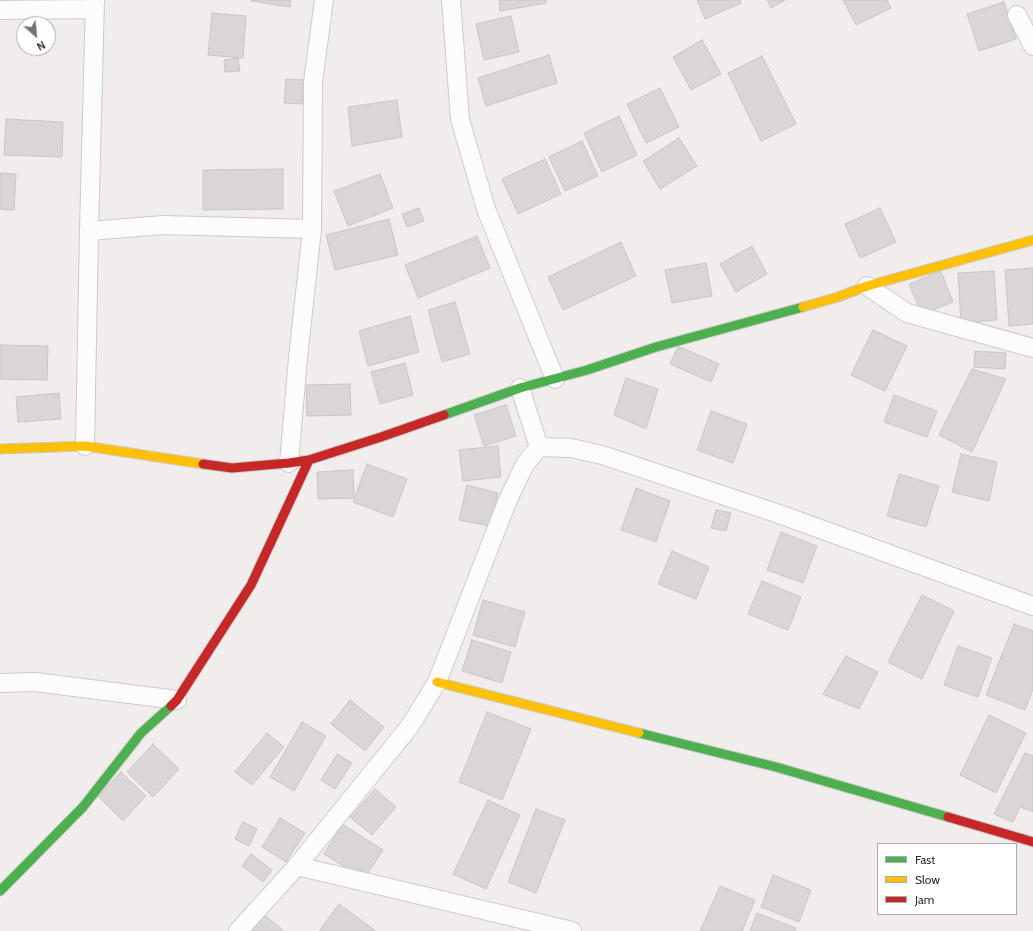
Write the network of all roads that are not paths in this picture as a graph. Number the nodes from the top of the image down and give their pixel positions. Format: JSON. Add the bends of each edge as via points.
{"nodes":[{"id":1,"x":324,"y":0,"type":"edge"},
{"id":2,"x":450,"y":0,"type":"edge"},
{"id":3,"x":95,"y":5,"type":"edge"},
{"id":4,"x":0,"y":10,"type":"edge"},
{"id":5,"x":1017,"y":15,"type":"dead end"},
{"id":6,"x":1033,"y":46,"type":"edge"},
{"id":7,"x":312,"y":229,"type":"junction"},
{"id":8,"x":89,"y":231,"type":"junction"},
{"id":9,"x":1033,"y":240,"type":"edge"},
{"id":10,"x":867,"y":286,"type":"junction"},
{"id":11,"x":1033,"y":348,"type":"edge"},
{"id":12,"x":554,"y":379,"type":"junction"},
{"id":13,"x":520,"y":388,"type":"junction"},
{"id":14,"x":85,"y":446,"type":"junction"},
{"id":15,"x":539,"y":447,"type":"junction"},
{"id":16,"x":0,"y":449,"type":"edge"},
{"id":17,"x":309,"y":460,"type":"junction"},
{"id":18,"x":289,"y":463,"type":"junction"},
{"id":19,"x":1033,"y":606,"type":"edge"},
{"id":20,"x":437,"y":682,"type":"junction"},
{"id":21,"x":0,"y":683,"type":"edge"},
{"id":22,"x":177,"y":700,"type":"junction"},
{"id":23,"x":1033,"y":842,"type":"edge"},
{"id":24,"x":297,"y":866,"type":"junction"},
{"id":25,"x":0,"y":891,"type":"edge"},
{"id":26,"x":238,"y":931,"type":"edge"},
{"id":27,"x":572,"y":931,"type":"edge"}],
"edges":[{"from":1,"to":7,"type":"street","via":[[313,82]]},
{"from":2,"to":12,"type":"street","via":[[460,118],[486,209]]},
{"from":3,"to":4,"type":"street"},
{"from":3,"to":8,"type":"street"},
{"from":5,"to":6,"type":"street"},
{"from":7,"to":8,"type":"street","via":[[163,225]]},
{"from":7,"to":18,"type":"street"},
{"from":8,"to":14,"type":"street"},
{"from":9,"to":10,"type":"street"},
{"from":10,"to":11,"type":"street","via":[[907,313]]},
{"from":10,"to":12,"type":"street","via":[[838,297],[656,347]]},
{"from":12,"to":13,"type":"street"},
{"from":13,"to":15,"type":"street"},
{"from":13,"to":17,"type":"street"},
{"from":14,"to":16,"type":"street"},
{"from":14,"to":18,"type":"street","via":[[232,468]]},
{"from":15,"to":19,"type":"street","via":[[571,448],[602,455],[779,514]]},
{"from":15,"to":20,"type":"street","via":[[525,464],[506,502]]},
{"from":17,"to":18,"type":"street"},
{"from":17,"to":22,"type":"street","via":[[251,585]]},
{"from":20,"to":23,"type":"street","via":[[776,767]]},
{"from":20,"to":24,"type":"street","via":[[410,726]]},
{"from":21,"to":22,"type":"street","via":[[35,682]]},
{"from":22,"to":25,"type":"street","via":[[141,733],[83,807]]},
{"from":24,"to":26,"type":"street"},
{"from":24,"to":27,"type":"street"}]}
